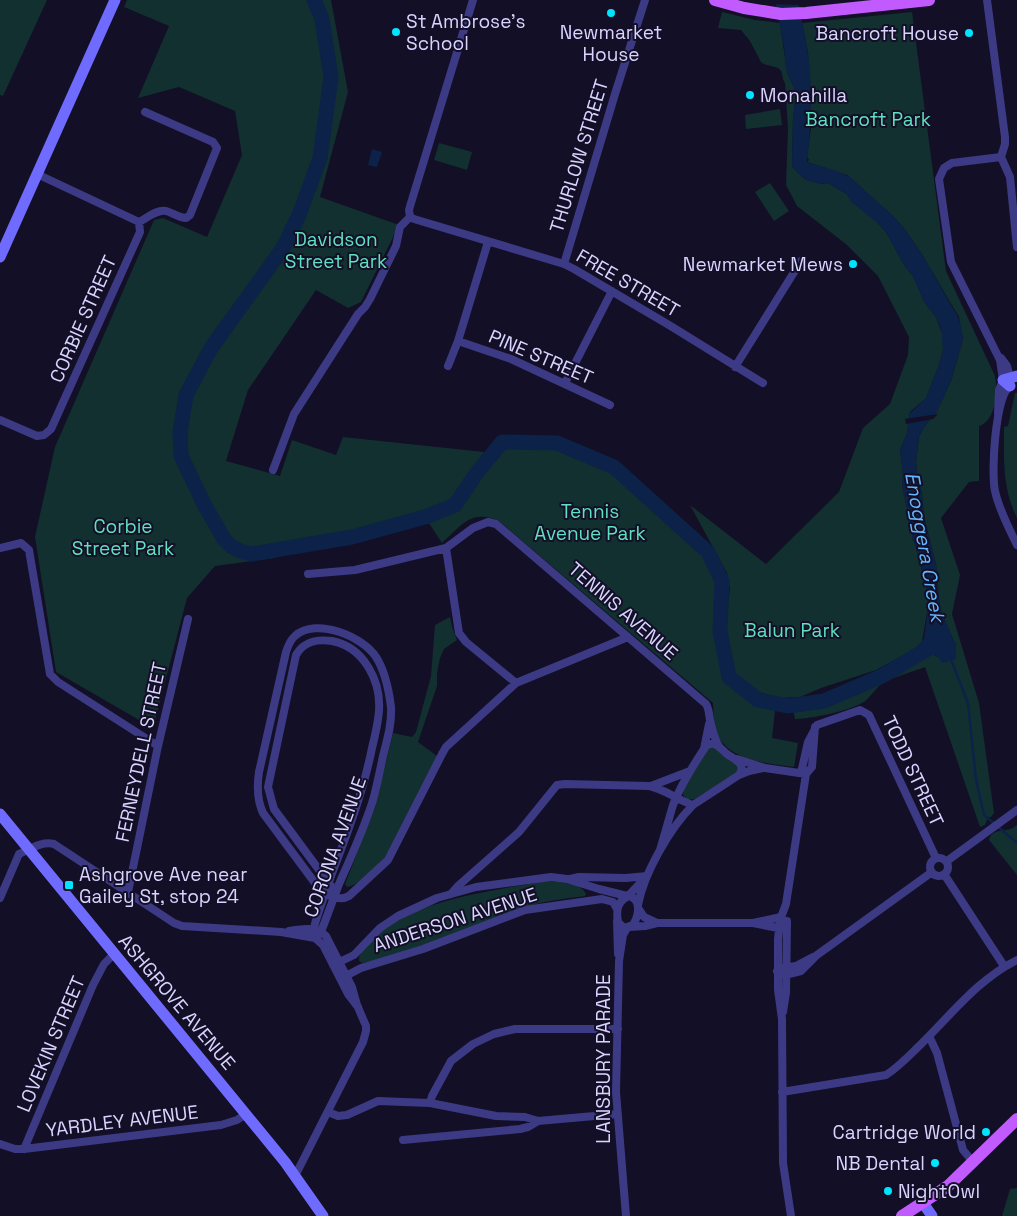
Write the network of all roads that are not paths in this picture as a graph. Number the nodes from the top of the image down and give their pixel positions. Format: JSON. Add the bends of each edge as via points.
{"nodes":[{"id":1,"x":114,"y":0,"type":"edge"},
{"id":2,"x":474,"y":0,"type":"edge"},
{"id":3,"x":645,"y":0,"type":"edge"},
{"id":4,"x":715,"y":0,"type":"edge"},
{"id":5,"x":929,"y":0,"type":"edge"},
{"id":6,"x":988,"y":0,"type":"edge"},
{"id":7,"x":158,"y":108,"type":"dead end"},
{"id":8,"x":145,"y":112,"type":"dead end"},
{"id":9,"x":155,"y":116,"type":"junction"},
{"id":10,"x":1002,"y":157,"type":"junction"},
{"id":11,"x":37,"y":174,"type":"junction"},
{"id":12,"x":410,"y":217,"type":"junction"},
{"id":13,"x":139,"y":222,"type":"junction"},
{"id":14,"x":488,"y":242,"type":"junction"},
{"id":15,"x":1017,"y":247,"type":"edge"},
{"id":16,"x":0,"y":257,"type":"edge"},
{"id":17,"x":801,"y":261,"type":"dead end"},
{"id":18,"x":564,"y":264,"type":"junction"},
{"id":19,"x":612,"y":291,"type":"junction"},
{"id":20,"x":458,"y":341,"type":"junction"},
{"id":21,"x":448,"y":366,"type":"dead end"},
{"id":22,"x":735,"y":367,"type":"junction"},
{"id":23,"x":1012,"y":381,"type":"edge"},
{"id":24,"x":565,"y":383,"type":"junction"},
{"id":25,"x":763,"y":383,"type":"dead end"},
{"id":26,"x":610,"y":405,"type":"dead end"},
{"id":27,"x":0,"y":420,"type":"edge"},
{"id":28,"x":273,"y":470,"type":"dead end"},
{"id":29,"x":1017,"y":545,"type":"edge"},
{"id":30,"x":0,"y":548,"type":"edge"},
{"id":31,"x":446,"y":548,"type":"junction"},
{"id":32,"x":308,"y":574,"type":"dead end"},
{"id":33,"x":188,"y":619,"type":"dead end"},
{"id":34,"x":628,"y":637,"type":"junction"},
{"id":35,"x":284,"y":662,"type":"junction"},
{"id":36,"x":294,"y":662,"type":"junction"},
{"id":37,"x":516,"y":683,"type":"junction"},
{"id":38,"x":710,"y":722,"type":"junction"},
{"id":39,"x":158,"y":746,"type":"junction"},
{"id":40,"x":720,"y":748,"type":"junction"},
{"id":41,"x":704,"y":749,"type":"junction"},
{"id":42,"x":734,"y":758,"type":"junction"},
{"id":43,"x":765,"y":768,"type":"junction"},
{"id":44,"x":691,"y":770,"type":"junction"},
{"id":45,"x":803,"y":774,"type":"junction"},
{"id":46,"x":738,"y":775,"type":"junction"},
{"id":47,"x":649,"y":786,"type":"junction"},
{"id":48,"x":676,"y":798,"type":"junction"},
{"id":49,"x":693,"y":805,"type":"junction"},
{"id":50,"x":1017,"y":810,"type":"edge"},
{"id":51,"x":0,"y":814,"type":"edge"},
{"id":52,"x":30,"y":849,"type":"junction"},
{"id":53,"x":660,"y":850,"type":"junction"},
{"id":54,"x":936,"y":858,"type":"junction"},
{"id":55,"x":947,"y":861,"type":"junction"},
{"id":56,"x":479,"y":868,"type":"junction"},
{"id":57,"x":932,"y":872,"type":"junction"},
{"id":58,"x":944,"y":874,"type":"junction"},
{"id":59,"x":647,"y":876,"type":"junction"},
{"id":60,"x":569,"y":880,"type":"junction"},
{"id":61,"x":329,"y":883,"type":"junction"},
{"id":62,"x":590,"y":886,"type":"junction"},
{"id":63,"x":476,"y":888,"type":"junction"},
{"id":64,"x":128,"y":892,"type":"junction"},
{"id":65,"x":325,"y":893,"type":"junction"},
{"id":66,"x":451,"y":894,"type":"junction"},
{"id":67,"x":334,"y":896,"type":"junction"},
{"id":68,"x":628,"y":896,"type":"junction"},
{"id":69,"x":0,"y":898,"type":"edge"},
{"id":70,"x":587,"y":901,"type":"junction"},
{"id":71,"x":786,"y":904,"type":"junction"},
{"id":72,"x":638,"y":907,"type":"junction"},
{"id":73,"x":617,"y":912,"type":"junction"},
{"id":74,"x":781,"y":917,"type":"junction"},
{"id":75,"x":657,"y":923,"type":"junction"},
{"id":76,"x":753,"y":923,"type":"junction"},
{"id":77,"x":787,"y":924,"type":"junction"},
{"id":78,"x":628,"y":928,"type":"junction"},
{"id":79,"x":778,"y":928,"type":"junction"},
{"id":80,"x":316,"y":933,"type":"junction"},
{"id":81,"x":358,"y":951,"type":"junction"},
{"id":82,"x":114,"y":954,"type":"junction"},
{"id":83,"x":1017,"y":960,"type":"edge"},
{"id":84,"x":619,"y":961,"type":"junction"},
{"id":85,"x":337,"y":964,"type":"junction"},
{"id":86,"x":1004,"y":966,"type":"junction"},
{"id":87,"x":364,"y":967,"type":"junction"},
{"id":88,"x":778,"y":971,"type":"junction"},
{"id":89,"x":785,"y":971,"type":"junction"},
{"id":90,"x":343,"y":978,"type":"junction"},
{"id":91,"x":782,"y":1019,"type":"junction"},
{"id":92,"x":618,"y":1029,"type":"junction"},
{"id":93,"x":929,"y":1036,"type":"junction"},
{"id":94,"x":782,"y":1092,"type":"junction"},
{"id":95,"x":430,"y":1103,"type":"junction"},
{"id":96,"x":328,"y":1112,"type":"junction"},
{"id":97,"x":246,"y":1114,"type":"junction"},
{"id":98,"x":617,"y":1114,"type":"junction"},
{"id":99,"x":1017,"y":1119,"type":"edge"},
{"id":100,"x":538,"y":1121,"type":"junction"},
{"id":101,"x":403,"y":1140,"type":"dead end"},
{"id":102,"x":0,"y":1144,"type":"edge"},
{"id":103,"x":24,"y":1149,"type":"junction"},
{"id":104,"x":974,"y":1163,"type":"junction"},
{"id":105,"x":295,"y":1176,"type":"junction"},
{"id":106,"x":923,"y":1203,"type":"junction"},
{"id":107,"x":323,"y":1216,"type":"edge"},
{"id":108,"x":626,"y":1216,"type":"edge"},
{"id":109,"x":791,"y":1216,"type":"edge"},
{"id":110,"x":902,"y":1216,"type":"edge"},
{"id":111,"x":932,"y":1216,"type":"edge"}],
"edges":[{"from":1,"to":11,"type":"main road"},
{"from":2,"to":12,"type":"street","via":[[411,202]]},
{"from":3,"to":18,"type":"street","name":"THURLOW STREET"},
{"from":4,"to":5,"type":"main road","via":[[750,10],[781,14]]},
{"from":6,"to":10,"type":"street","via":[[1005,140]]},
{"from":7,"to":9,"type":"street"},
{"from":8,"to":9,"type":"street"},
{"from":9,"to":13,"type":"street","via":[[213,142],[217,148],[190,215],[182,218],[164,210]]},
{"from":10,"to":15,"type":"street","via":[[1010,177]]},
{"from":10,"to":23,"type":"street","via":[[952,163],[944,168],[939,179],[951,262]]},
{"from":11,"to":13,"type":"street"},
{"from":11,"to":16,"type":"main road"},
{"from":12,"to":14,"type":"street","name":"FREE STREET"},
{"from":12,"to":28,"type":"street","via":[[400,227],[396,246],[370,299],[294,414]]},
{"from":13,"to":27,"type":"street","name":"CORBIE STREET","via":[[140,232],[51,428],[44,435],[37,436]]},
{"from":14,"to":18,"type":"street","name":"FREE STREET"},
{"from":14,"to":20,"type":"street"},
{"from":17,"to":22,"type":"street"},
{"from":18,"to":19,"type":"street","name":"FREE STREET"},
{"from":19,"to":22,"type":"street","name":"FREE STREET"},
{"from":19,"to":24,"type":"street"},
{"from":20,"to":21,"type":"street"},
{"from":20,"to":24,"type":"street","name":"PINE STREET","via":[[511,359]]},
{"from":22,"to":25,"type":"street","name":"FREE STREET"},
{"from":23,"to":29,"type":"street","via":[[998,414],[994,487]]},
{"from":24,"to":26,"type":"street","name":"PINE STREET"},
{"from":30,"to":39,"type":"street","via":[[20,543],[29,550],[48,668],[53,678]]},
{"from":31,"to":32,"type":"street","name":"TENNIS AVENUE","via":[[355,570]]},
{"from":31,"to":34,"type":"street","name":"TENNIS AVENUE","via":[[473,528],[488,522],[496,524]]},
{"from":31,"to":37,"type":"street","via":[[459,633]]},
{"from":33,"to":39,"type":"street","name":"FERNEYDELL STREET"},
{"from":34,"to":37,"type":"street"},
{"from":34,"to":38,"type":"street","name":"TENNIS AVENUE","via":[[707,705]]},
{"from":35,"to":36,"type":"street"},
{"from":35,"to":65,"type":"street","name":"CORONA AVENUE","via":[[259,772],[259,802],[263,813]]},
{"from":35,"to":67,"type":"street","name":"CORONA AVENUE","via":[[289,642],[300,632],[335,630],[359,640],[375,655],[388,690],[390,724],[376,789]]},
{"from":36,"to":61,"type":"street","name":"CORONA AVENUE","via":[[268,787],[274,809]]},
{"from":36,"to":61,"type":"street","name":"CORONA AVENUE","via":[[299,650],[309,642],[336,642],[355,651],[364,660],[378,695],[379,712],[362,791]]},
{"from":37,"to":67,"type":"street","via":[[446,747],[385,863],[347,898]]},
{"from":38,"to":40,"type":"street","name":"TENNIS AVENUE"},
{"from":38,"to":41,"type":"street"},
{"from":39,"to":64,"type":"street","name":"FERNEYDELL STREET"},
{"from":40,"to":41,"type":"street","via":[[712,744]]},
{"from":40,"to":42,"type":"street"},
{"from":41,"to":44,"type":"street"},
{"from":42,"to":43,"type":"street"},
{"from":42,"to":46,"type":"street","via":[[742,767]]},
{"from":43,"to":45,"type":"street"},
{"from":43,"to":46,"type":"street"},
{"from":44,"to":47,"type":"street"},
{"from":44,"to":48,"type":"street"},
{"from":45,"to":54,"type":"street","name":"TODD STREET","via":[[812,767],[815,728],[823,722],[860,710],[869,714]]},
{"from":45,"to":71,"type":"street"},
{"from":46,"to":49,"type":"street"},
{"from":47,"to":48,"type":"street"},
{"from":47,"to":56,"type":"street","via":[[557,785],[519,832]]},
{"from":48,"to":49,"type":"street"},
{"from":48,"to":53,"type":"street"},
{"from":49,"to":53,"type":"street"},
{"from":50,"to":55,"type":"street"},
{"from":51,"to":52,"type":"main road","name":"ASHGROVE AVENUE"},
{"from":52,"to":64,"type":"street","via":[[42,843],[54,844]]},
{"from":52,"to":69,"type":"street","via":[[19,854]]},
{"from":52,"to":82,"type":"main road","name":"ASHGROVE AVENUE"},
{"from":53,"to":59,"type":"street"},
{"from":54,"to":55,"type":"street"},
{"from":54,"to":57,"type":"street","via":[[930,864]]},
{"from":55,"to":58,"type":"street","via":[[948,868]]},
{"from":56,"to":63,"type":"street","via":[[471,881]]},
{"from":56,"to":66,"type":"street"},
{"from":57,"to":58,"type":"street","via":[[938,876]]},
{"from":57,"to":89,"type":"street","via":[[817,955]]},
{"from":58,"to":86,"type":"street"},
{"from":59,"to":60,"type":"street","name":"ANDERSON AVENUE"},
{"from":59,"to":68,"type":"street"},
{"from":59,"to":72,"type":"street"},
{"from":60,"to":62,"type":"street","name":"ANDERSON AVENUE"},
{"from":60,"to":63,"type":"street","name":"ANDERSON AVENUE","via":[[546,877]]},
{"from":61,"to":65,"type":"street","name":"CORONA AVENUE"},
{"from":61,"to":67,"type":"street"},
{"from":62,"to":68,"type":"street","name":"ANDERSON AVENUE"},
{"from":62,"to":70,"type":"street","via":[[593,894]]},
{"from":63,"to":66,"type":"street","name":"ANDERSON AVENUE"},
{"from":64,"to":80,"type":"street","via":[[182,926],[281,932],[302,929]]},
{"from":65,"to":67,"type":"street"},
{"from":65,"to":80,"type":"street","name":"CORONA AVENUE"},
{"from":66,"to":81,"type":"street","name":"ANDERSON AVENUE","via":[[388,922]]},
{"from":67,"to":80,"type":"street","name":"CORONA AVENUE"},
{"from":68,"to":72,"type":"street","via":[[634,898]]},
{"from":68,"to":73,"type":"street","via":[[620,902]]},
{"from":70,"to":73,"type":"street","name":"ANDERSON AVENUE","via":[[614,902]]},
{"from":70,"to":87,"type":"street","name":"ANDERSON AVENUE","via":[[525,910],[423,949]]},
{"from":71,"to":74,"type":"street"},
{"from":71,"to":77,"type":"street"},
{"from":72,"to":75,"type":"street","via":[[644,917]]},
{"from":72,"to":78,"type":"street","via":[[635,922]]},
{"from":73,"to":78,"type":"street","via":[[619,924]]},
{"from":73,"to":84,"type":"street","name":"LANSBURY PARADE"},
{"from":74,"to":76,"type":"street"},
{"from":74,"to":77,"type":"street"},
{"from":74,"to":79,"type":"street"},
{"from":75,"to":76,"type":"street"},
{"from":75,"to":78,"type":"street"},
{"from":76,"to":79,"type":"street"},
{"from":77,"to":79,"type":"street"},
{"from":77,"to":89,"type":"street"},
{"from":78,"to":84,"type":"street","name":"LANSBURY PARADE","via":[[623,935]]},
{"from":79,"to":88,"type":"street"},
{"from":80,"to":85,"type":"street"},
{"from":81,"to":85,"type":"street","name":"ANDERSON AVENUE"},
{"from":81,"to":87,"type":"street","name":"ANDERSON AVENUE","via":[[356,961]]},
{"from":82,"to":97,"type":"main road","name":"ASHGROVE AVENUE"},
{"from":82,"to":103,"type":"street","name":"LOVEKIN STREET","via":[[104,964],[93,985]]},
{"from":83,"to":86,"type":"street"},
{"from":84,"to":92,"type":"street","name":"LANSBURY PARADE"},
{"from":85,"to":90,"type":"street"},
{"from":86,"to":93,"type":"street","via":[[984,981]]},
{"from":87,"to":90,"type":"street","name":"ANDERSON AVENUE"},
{"from":88,"to":89,"type":"street"},
{"from":88,"to":91,"type":"street"},
{"from":89,"to":91,"type":"street"},
{"from":90,"to":96,"type":"street","via":[[348,996],[358,1007],[366,1026],[365,1036]]},
{"from":91,"to":94,"type":"street"},
{"from":92,"to":95,"type":"street","via":[[516,1029],[494,1034],[473,1044],[451,1061]]},
{"from":92,"to":98,"type":"street","name":"LANSBURY PARADE"},
{"from":93,"to":94,"type":"street","via":[[886,1075]]},
{"from":93,"to":104,"type":"street","via":[[937,1053],[963,1150]]},
{"from":94,"to":109,"type":"street","via":[[783,1163]]},
{"from":95,"to":96,"type":"street","via":[[378,1101],[347,1115]]},
{"from":95,"to":100,"type":"street"},
{"from":96,"to":105,"type":"street"},
{"from":97,"to":103,"type":"street","name":"YARDLEY AVENUE","via":[[221,1125]]},
{"from":97,"to":105,"type":"main road","name":"ASHGROVE AVENUE"},
{"from":98,"to":100,"type":"street"},
{"from":98,"to":108,"type":"street","name":"LANSBURY PARADE"},
{"from":99,"to":104,"type":"main road"},
{"from":100,"to":101,"type":"street","via":[[520,1130]]},
{"from":102,"to":103,"type":"street","name":"YARDLEY AVENUE"},
{"from":104,"to":106,"type":"main road"},
{"from":105,"to":107,"type":"main road","name":"ASHGROVE AVENUE"},
{"from":106,"to":110,"type":"main road"},
{"from":106,"to":111,"type":"main road"}]}
